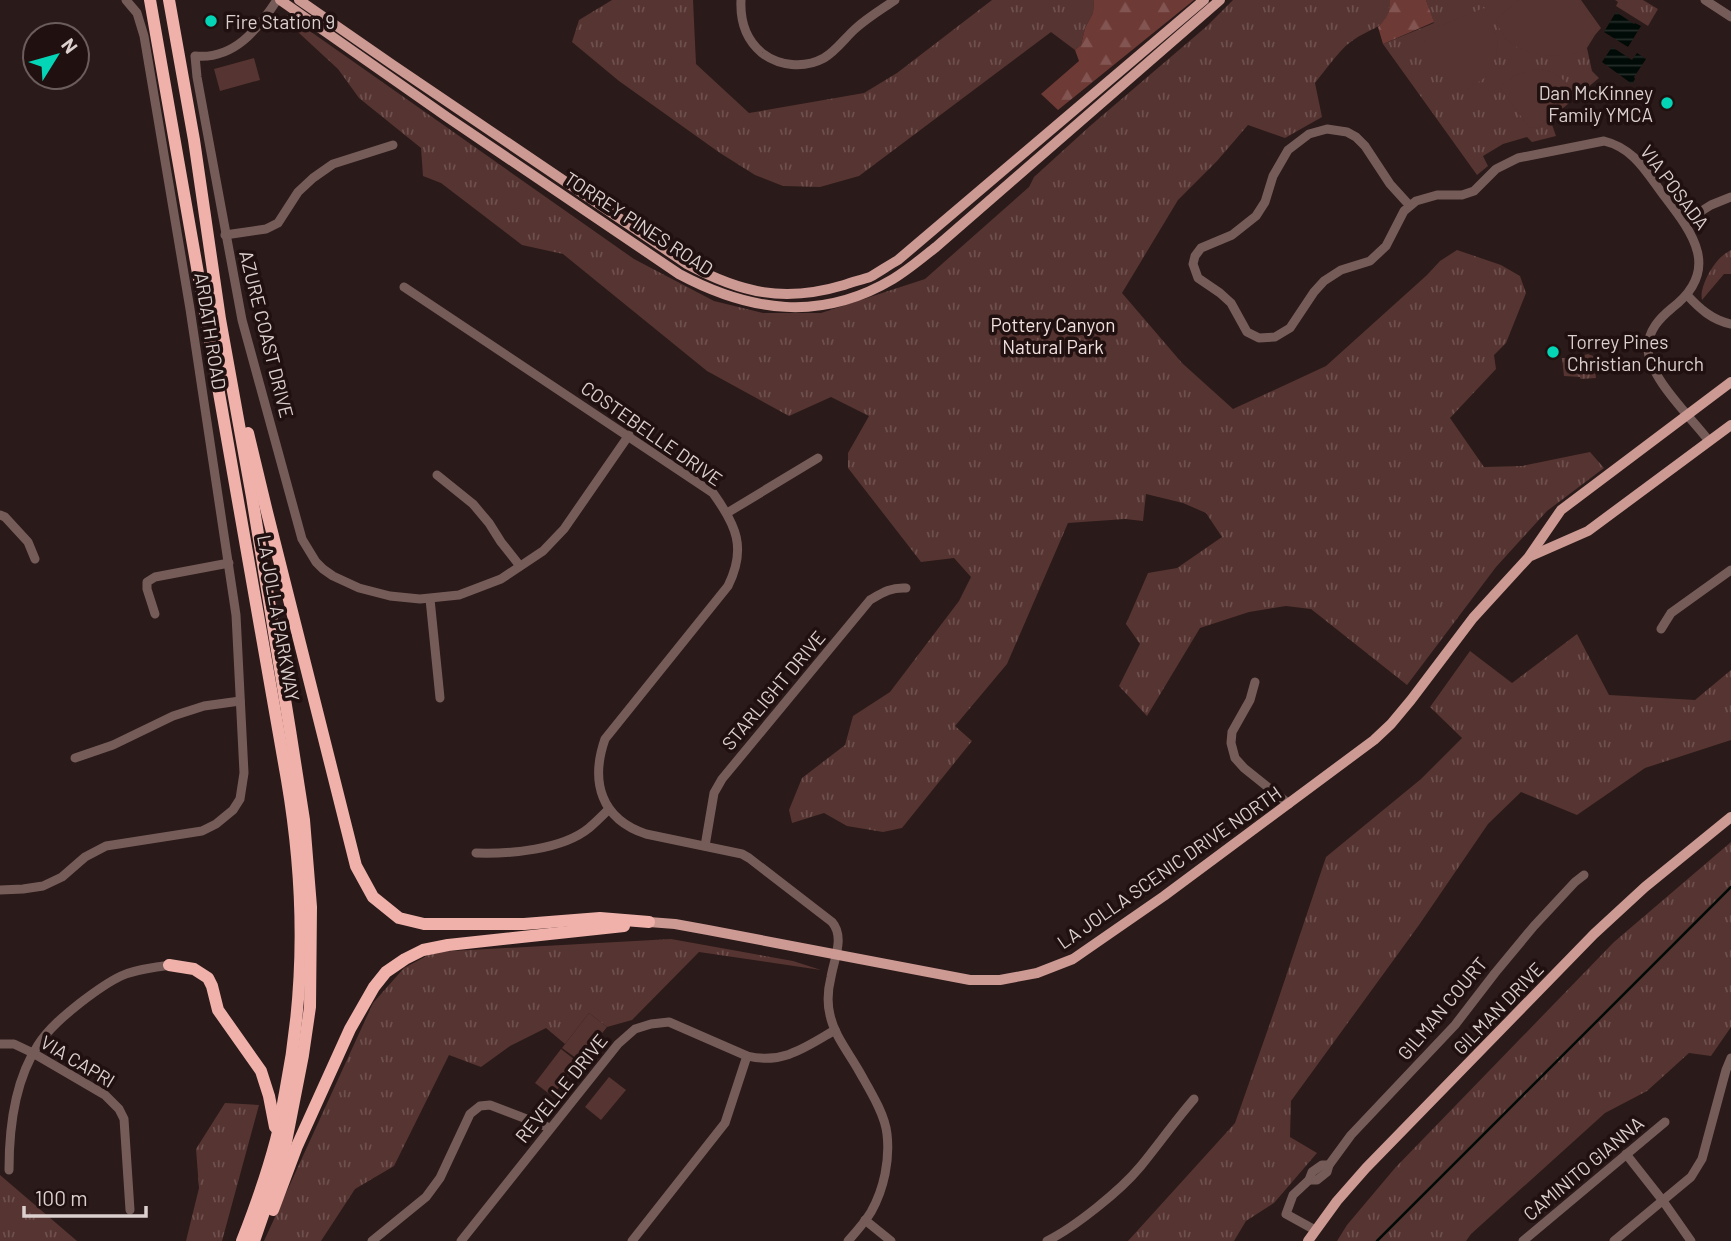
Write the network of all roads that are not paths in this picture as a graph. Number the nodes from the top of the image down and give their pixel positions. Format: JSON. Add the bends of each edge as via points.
{"nodes":[{"id":1,"x":126,"y":0,"type":"edge"},
{"id":2,"x":150,"y":0,"type":"edge"},
{"id":3,"x":169,"y":0,"type":"edge"},
{"id":4,"x":279,"y":0,"type":"edge"},
{"id":5,"x":299,"y":0,"type":"edge"},
{"id":6,"x":741,"y":0,"type":"edge"},
{"id":7,"x":895,"y":0,"type":"edge"},
{"id":8,"x":1204,"y":0,"type":"edge"},
{"id":9,"x":1220,"y":0,"type":"edge"},
{"id":10,"x":1705,"y":0,"type":"edge"},
{"id":11,"x":1731,"y":17,"type":"edge"},
{"id":12,"x":150,"y":73,"type":"junction"},
{"id":13,"x":169,"y":111,"type":"junction"},
{"id":14,"x":393,"y":145,"type":"dead end"},
{"id":15,"x":1731,"y":197,"type":"edge"},
{"id":16,"x":1410,"y":206,"type":"junction"},
{"id":17,"x":1684,"y":222,"type":"junction"},
{"id":18,"x":225,"y":235,"type":"junction"},
{"id":19,"x":404,"y":287,"type":"dead end"},
{"id":20,"x":1687,"y":295,"type":"junction"},
{"id":21,"x":1731,"y":324,"type":"edge"},
{"id":22,"x":224,"y":336,"type":"junction"},
{"id":23,"x":1731,"y":382,"type":"edge"},
{"id":24,"x":1687,"y":414,"type":"junction"},
{"id":25,"x":1731,"y":425,"type":"edge"},
{"id":26,"x":629,"y":435,"type":"junction"},
{"id":27,"x":1709,"y":441,"type":"junction"},
{"id":28,"x":818,"y":458,"type":"dead end"},
{"id":29,"x":437,"y":475,"type":"dead end"},
{"id":30,"x":727,"y":513,"type":"junction"},
{"id":31,"x":0,"y":514,"type":"edge"},
{"id":32,"x":1528,"y":558,"type":"junction"},
{"id":33,"x":36,"y":559,"type":"dead end"},
{"id":34,"x":229,"y":563,"type":"junction"},
{"id":35,"x":520,"y":566,"type":"junction"},
{"id":36,"x":1731,"y":570,"type":"edge"},
{"id":37,"x":906,"y":588,"type":"dead end"},
{"id":38,"x":430,"y":599,"type":"junction"},
{"id":39,"x":155,"y":614,"type":"dead end"},
{"id":40,"x":1661,"y":629,"type":"dead end"},
{"id":41,"x":1255,"y":682,"type":"dead end"},
{"id":42,"x":440,"y":698,"type":"dead end"},
{"id":43,"x":240,"y":701,"type":"junction"},
{"id":44,"x":75,"y":758,"type":"dead end"},
{"id":45,"x":1289,"y":804,"type":"junction"},
{"id":46,"x":609,"y":809,"type":"junction"},
{"id":47,"x":1731,"y":817,"type":"edge"},
{"id":48,"x":705,"y":846,"type":"junction"},
{"id":49,"x":477,"y":853,"type":"dead end"},
{"id":50,"x":1584,"y":875,"type":"dead end"},
{"id":51,"x":0,"y":890,"type":"edge"},
{"id":52,"x":649,"y":922,"type":"junction"},
{"id":53,"x":837,"y":954,"type":"junction"},
{"id":54,"x":169,"y":965,"type":"joint"},
{"id":55,"x":835,"y":1030,"type":"junction"},
{"id":56,"x":0,"y":1044,"type":"edge"},
{"id":57,"x":33,"y":1053,"type":"junction"},
{"id":58,"x":747,"y":1056,"type":"junction"},
{"id":59,"x":1731,"y":1058,"type":"edge"},
{"id":60,"x":1194,"y":1099,"type":"dead end"},
{"id":61,"x":1665,"y":1122,"type":"dead end"},
{"id":62,"x":551,"y":1128,"type":"junction"},
{"id":63,"x":277,"y":1137,"type":"junction"},
{"id":64,"x":1626,"y":1154,"type":"junction"},
{"id":65,"x":9,"y":1170,"type":"dead end"},
{"id":66,"x":1663,"y":1201,"type":"junction"},
{"id":67,"x":130,"y":1210,"type":"dead end"},
{"id":68,"x":865,"y":1220,"type":"junction"},
{"id":69,"x":1315,"y":1230,"type":"junction"},
{"id":70,"x":242,"y":1241,"type":"edge"},
{"id":71,"x":256,"y":1241,"type":"edge"},
{"id":72,"x":372,"y":1241,"type":"edge"},
{"id":73,"x":461,"y":1241,"type":"edge"},
{"id":74,"x":632,"y":1241,"type":"edge"},
{"id":75,"x":848,"y":1241,"type":"edge"},
{"id":76,"x":891,"y":1241,"type":"edge"},
{"id":77,"x":1047,"y":1241,"type":"edge"},
{"id":78,"x":1308,"y":1241,"type":"edge"},
{"id":79,"x":1523,"y":1241,"type":"edge"},
{"id":80,"x":1614,"y":1241,"type":"edge"},
{"id":81,"x":1691,"y":1241,"type":"edge"}],
"edges":[{"from":1,"to":12,"type":"street","name":"ARDATH ROAD","via":[[137,13]]},
{"from":2,"to":13,"type":"highway","name":"LA JOLLA PARKWAY"},
{"from":3,"to":22,"type":"highway","name":"LA JOLLA PARKWAY"},
{"from":4,"to":9,"type":"main road","name":"TORREY PINES ROAD","via":[[679,274],[705,288],[771,307],[834,303],[872,290],[904,272]]},
{"from":4,"to":18,"type":"street","name":"AZURE COAST DRIVE","via":[[236,47],[195,56]]},
{"from":5,"to":8,"type":"main road","name":"TORREY PINES ROAD","via":[[687,264],[750,290],[803,294],[870,276],[898,260]]},
{"from":6,"to":7,"type":"street","via":[[742,23],[755,47],[790,65],[823,58]]},
{"from":10,"to":11,"type":"street"},
{"from":12,"to":13,"type":"highway","via":[[161,83]]},
{"from":12,"to":34,"type":"street","name":"ARDATH ROAD"},
{"from":13,"to":63,"type":"highway","name":"LA JOLLA PARKWAY","via":[[297,849],[300,985]]},
{"from":14,"to":18,"type":"street","via":[[333,164],[313,177],[278,223]]},
{"from":15,"to":17,"type":"street"},
{"from":16,"to":16,"type":"street","via":[[1356,137],[1327,129],[1309,134],[1289,150],[1256,216],[1201,248],[1193,264],[1198,278],[1231,303],[1247,332],[1259,338],[1275,337],[1290,328],[1324,281],[1370,261],[1386,246]]},
{"from":16,"to":17,"type":"street","name":"VIA POSADA","via":[[1437,195],[1474,191],[1496,169],[1518,158],[1604,141],[1617,144],[1642,165]]},
{"from":17,"to":20,"type":"street","name":"VIA POSADA","via":[[1695,241],[1698,261]]},
{"from":18,"to":38,"type":"street","name":"AZURE COAST DRIVE","via":[[242,320],[302,539],[316,562],[333,576],[390,596]]},
{"from":19,"to":26,"type":"street","name":"COSTEBELLE DRIVE"},
{"from":20,"to":21,"type":"street","via":[[1707,314]]},
{"from":20,"to":24,"type":"street","name":"VIA POSADA","via":[[1658,322],[1648,349],[1658,377]]},
{"from":22,"to":52,"type":"highway","via":[[356,866],[373,897],[399,918],[425,924],[600,918]]},
{"from":22,"to":71,"type":"highway","name":"LA JOLLA PARKWAY","via":[[304,820],[311,907],[310,1007],[303,1055],[285,1147]]},
{"from":23,"to":24,"type":"main road","name":"LA JOLLA SCENIC DRIVE NORTH"},
{"from":24,"to":27,"type":"street","name":"VIA POSADA"},
{"from":24,"to":32,"type":"main road","name":"LA JOLLA SCENIC DRIVE NORTH","via":[[1561,510]]},
{"from":25,"to":27,"type":"main road","name":"LA JOLLA SCENIC DRIVE NORTH"},
{"from":26,"to":30,"type":"street","name":"COSTEBELLE DRIVE","via":[[713,493]]},
{"from":26,"to":35,"type":"street","via":[[564,529]]},
{"from":27,"to":32,"type":"main road","name":"LA JOLLA SCENIC DRIVE NORTH","via":[[1588,531]]},
{"from":28,"to":30,"type":"street"},
{"from":29,"to":35,"type":"street","via":[[473,504]]},
{"from":30,"to":46,"type":"street","name":"COSTEBELLE DRIVE","via":[[739,552],[728,586],[605,739],[598,772],[599,788]]},
{"from":31,"to":33,"type":"street","via":[[28,542]]},
{"from":32,"to":45,"type":"main road","name":"LA JOLLA SCENIC DRIVE NORTH","via":[[1473,618],[1391,724]]},
{"from":34,"to":39,"type":"street","via":[[147,582]]},
{"from":34,"to":43,"type":"street","name":"ARDATH ROAD"},
{"from":35,"to":38,"type":"street","via":[[501,579],[459,595]]},
{"from":36,"to":40,"type":"street","via":[[1671,613]]},
{"from":37,"to":48,"type":"street","name":"STARLIGHT DRIVE","via":[[887,590],[870,600],[722,779],[714,793]]},
{"from":38,"to":42,"type":"street"},
{"from":41,"to":45,"type":"street","via":[[1232,732],[1235,758]]},
{"from":43,"to":44,"type":"street","via":[[173,716]]},
{"from":43,"to":51,"type":"street","name":"ARDATH ROAD","via":[[244,773],[240,799],[216,824],[202,831],[106,846],[43,886]]},
{"from":45,"to":53,"type":"main road","name":"LA JOLLA SCENIC DRIVE NORTH","via":[[1084,952],[1037,973],[1000,980],[970,979]]},
{"from":46,"to":48,"type":"street","via":[[631,829]]},
{"from":46,"to":49,"type":"street","via":[[588,829],[539,849]]},
{"from":47,"to":69,"type":"main road","name":"GILMAN DRIVE","via":[[1594,934],[1366,1168]]},
{"from":48,"to":53,"type":"street","via":[[750,858],[832,922],[837,928]]},
{"from":50,"to":69,"type":"street","name":"GILMAN COURT","via":[[1534,926],[1455,1025],[1358,1127],[1327,1172],[1293,1195],[1286,1214]]},
{"from":52,"to":53,"type":"main road","name":"LA JOLLA SCENIC DRIVE NORTH"},
{"from":52,"to":71,"type":"highway","via":[[448,944],[422,950],[386,972],[350,1029],[264,1233]]},
{"from":53,"to":55,"type":"street","via":[[828,1002]]},
{"from":54,"to":57,"type":"street","via":[[121,976],[94,992],[63,1017]]},
{"from":54,"to":63,"type":"highway","via":[[194,969],[208,978],[218,1010],[261,1071]]},
{"from":55,"to":58,"type":"street","name":"REVELLE DRIVE","via":[[777,1059]]},
{"from":55,"to":68,"type":"street","via":[[875,1098],[887,1132],[880,1192]]},
{"from":56,"to":57,"type":"street","name":"VIA CAPRI","via":[[14,1044]]},
{"from":57,"to":65,"type":"street","via":[[13,1116]]},
{"from":57,"to":67,"type":"street","name":"VIA CAPRI","via":[[105,1095],[119,1109],[124,1119]]},
{"from":58,"to":62,"type":"street","name":"REVELLE DRIVE","via":[[669,1022],[635,1029]]},
{"from":58,"to":74,"type":"street","via":[[725,1123]]},
{"from":59,"to":66,"type":"street","via":[[1702,1159],[1691,1177]]},
{"from":60,"to":77,"type":"street","via":[[1138,1169],[1100,1205]]},
{"from":61,"to":64,"type":"street","name":"CAMINITO GIANNA"},
{"from":62,"to":72,"type":"street","via":[[490,1105],[480,1106],[470,1114],[426,1198]]},
{"from":62,"to":73,"type":"street","name":"REVELLE DRIVE"},
{"from":63,"to":70,"type":"highway","name":"LA JOLLA PARKWAY"},
{"from":64,"to":66,"type":"street"},
{"from":64,"to":79,"type":"street","name":"CAMINITO GIANNA"},
{"from":66,"to":80,"type":"street"},
{"from":66,"to":81,"type":"street"},
{"from":68,"to":75,"type":"street"},
{"from":68,"to":76,"type":"street"},
{"from":69,"to":78,"type":"main road","name":"GILMAN DRIVE"}]}
